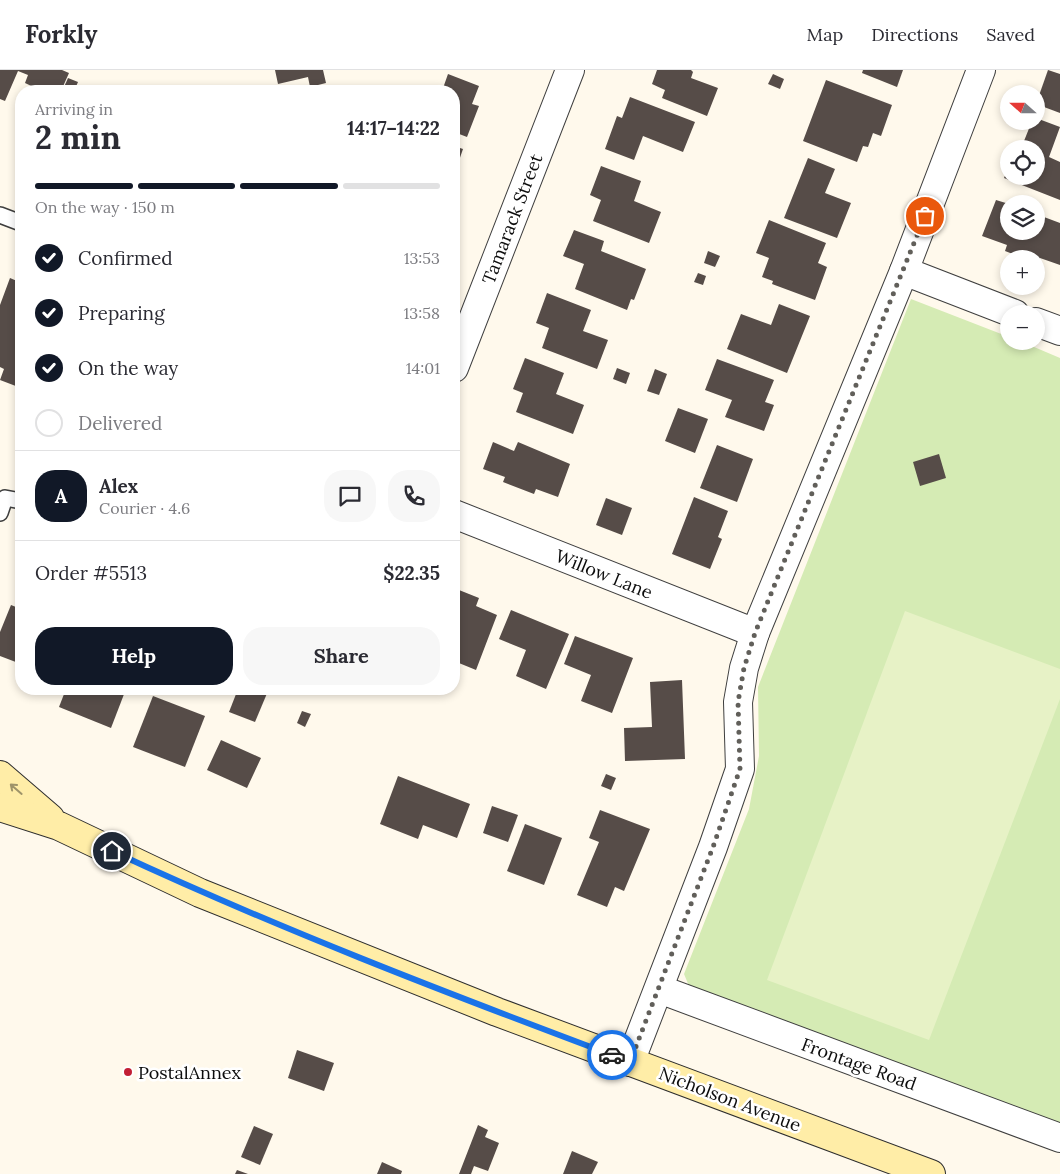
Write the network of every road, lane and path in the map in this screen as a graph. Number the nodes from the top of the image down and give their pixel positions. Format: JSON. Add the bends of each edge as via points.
{"nodes":[{"id":1,"x":570,"y":70,"type":"edge"},
{"id":2,"x":981,"y":70,"type":"edge"},
{"id":3,"x":0,"y":215,"type":"edge"},
{"id":4,"x":15,"y":221,"type":"edge"},
{"id":5,"x":904,"y":271,"type":"junction"},
{"id":6,"x":1000,"y":308,"type":"edge"},
{"id":7,"x":1045,"y":325,"type":"edge"},
{"id":8,"x":1060,"y":331,"type":"edge"},
{"id":9,"x":460,"y":353,"type":"edge"},
{"id":10,"x":3,"y":497,"type":"edge"},
{"id":11,"x":0,"y":513,"type":"edge"},
{"id":12,"x":460,"y":516,"type":"edge"},
{"id":13,"x":755,"y":633,"type":"junction"},
{"id":14,"x":0,"y":775,"type":"edge"},
{"id":15,"x":0,"y":806,"type":"edge"},
{"id":16,"x":59,"y":826,"type":"junction"},
{"id":17,"x":659,"y":990,"type":"junction"},
{"id":18,"x":630,"y":1062,"type":"junction"},
{"id":19,"x":1060,"y":1138,"type":"edge"},
{"id":20,"x":931,"y":1174,"type":"edge"}],
"edges":[{"from":1,"to":9,"type":"street","name":"Tamarack Street"},
{"from":2,"to":5,"type":"street"},
{"from":3,"to":4,"type":"lane"},
{"from":5,"to":6,"type":"street"},
{"from":5,"to":13,"type":"street"},
{"from":7,"to":8,"type":"street"},
{"from":10,"to":11,"type":"lane"},
{"from":12,"to":13,"type":"street","name":"Willow Lane"},
{"from":13,"to":17,"type":"street","via":[[738,702],[740,769]]},
{"from":16,"to":14,"type":"main road","name":"Nicholson Avenue","one_way":true},
{"from":15,"to":16,"type":"main road","name":"Nicholson Avenue"},
{"from":16,"to":18,"type":"main road","name":"Nicholson Avenue","via":[[200,893]]},
{"from":17,"to":18,"type":"street"},
{"from":17,"to":19,"type":"street","name":"Frontage Road"},
{"from":18,"to":20,"type":"main road","name":"Nicholson Avenue"}]}
